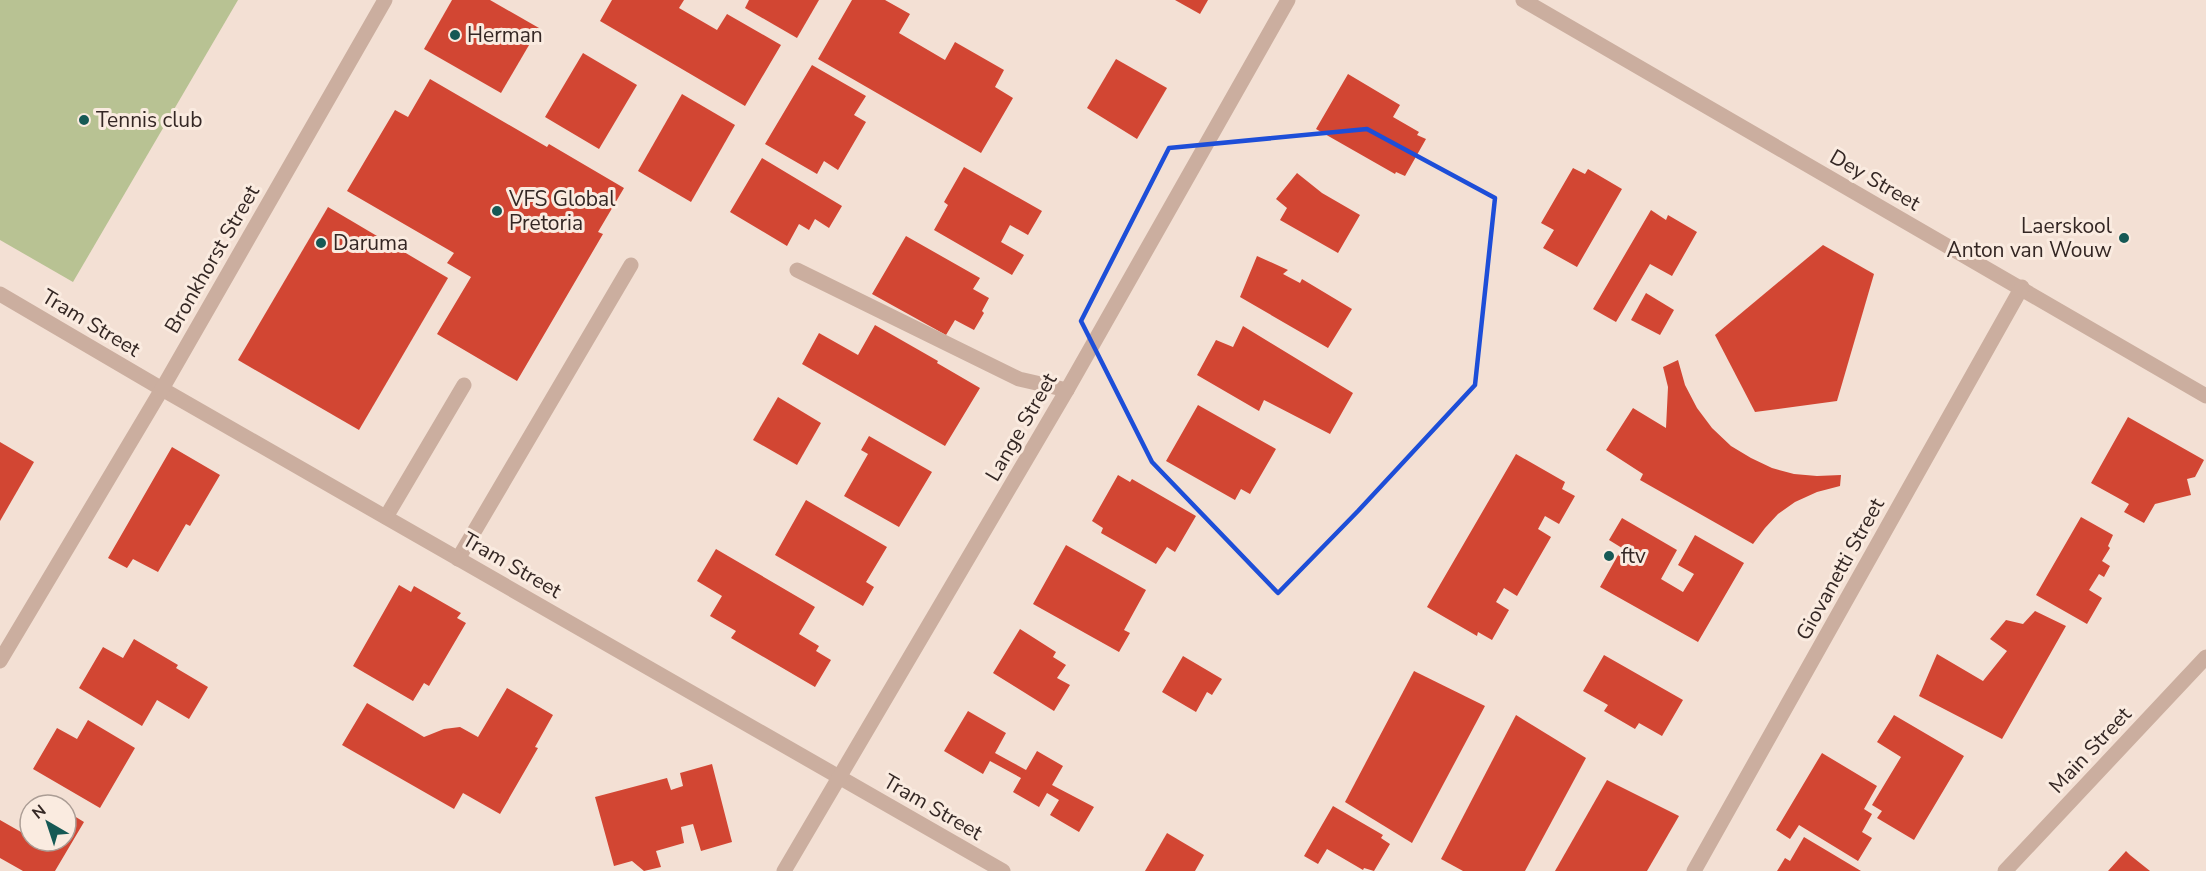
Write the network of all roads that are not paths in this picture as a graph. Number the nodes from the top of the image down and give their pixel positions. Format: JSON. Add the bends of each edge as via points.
{"nodes":[{"id":1,"x":385,"y":0,"type":"edge"},
{"id":2,"x":1288,"y":0,"type":"edge"},
{"id":3,"x":1523,"y":0,"type":"edge"},
{"id":4,"x":632,"y":265,"type":"dead end"},
{"id":5,"x":797,"y":270,"type":"dead end"},
{"id":6,"x":2022,"y":287,"type":"junction"},
{"id":7,"x":0,"y":294,"type":"edge"},
{"id":8,"x":464,"y":385,"type":"dead end"},
{"id":9,"x":162,"y":389,"type":"junction"},
{"id":10,"x":1067,"y":390,"type":"junction"},
{"id":11,"x":2206,"y":396,"type":"edge"},
{"id":12,"x":386,"y":517,"type":"junction"},
{"id":13,"x":458,"y":559,"type":"junction"},
{"id":14,"x":2206,"y":657,"type":"edge"},
{"id":15,"x":0,"y":661,"type":"edge"},
{"id":16,"x":839,"y":777,"type":"junction"},
{"id":17,"x":784,"y":871,"type":"edge"},
{"id":18,"x":1003,"y":871,"type":"edge"},
{"id":19,"x":1694,"y":871,"type":"edge"},
{"id":20,"x":2005,"y":871,"type":"edge"}],
"edges":[{"from":1,"to":9,"type":"street","name":"Bronkhorst Street"},
{"from":2,"to":10,"type":"street","name":"Lange Street"},
{"from":3,"to":6,"type":"street","name":"Dey Street"},
{"from":4,"to":13,"type":"street"},
{"from":5,"to":10,"type":"street","via":[[1019,379]]},
{"from":6,"to":11,"type":"street","name":"Dey Street"},
{"from":6,"to":19,"type":"street","name":"Giovanetti Street"},
{"from":7,"to":9,"type":"street","name":"Tram Street"},
{"from":8,"to":12,"type":"street"},
{"from":9,"to":12,"type":"street","name":"Tram Street"},
{"from":9,"to":15,"type":"street","name":"Bronkhorst Street"},
{"from":10,"to":16,"type":"street","name":"Lange Street"},
{"from":12,"to":13,"type":"street","name":"Tram Street"},
{"from":13,"to":16,"type":"street","name":"Tram Street"},
{"from":14,"to":20,"type":"street","name":"Main Street"},
{"from":16,"to":17,"type":"street","name":"Lange Street"},
{"from":16,"to":18,"type":"street","name":"Tram Street"}]}
